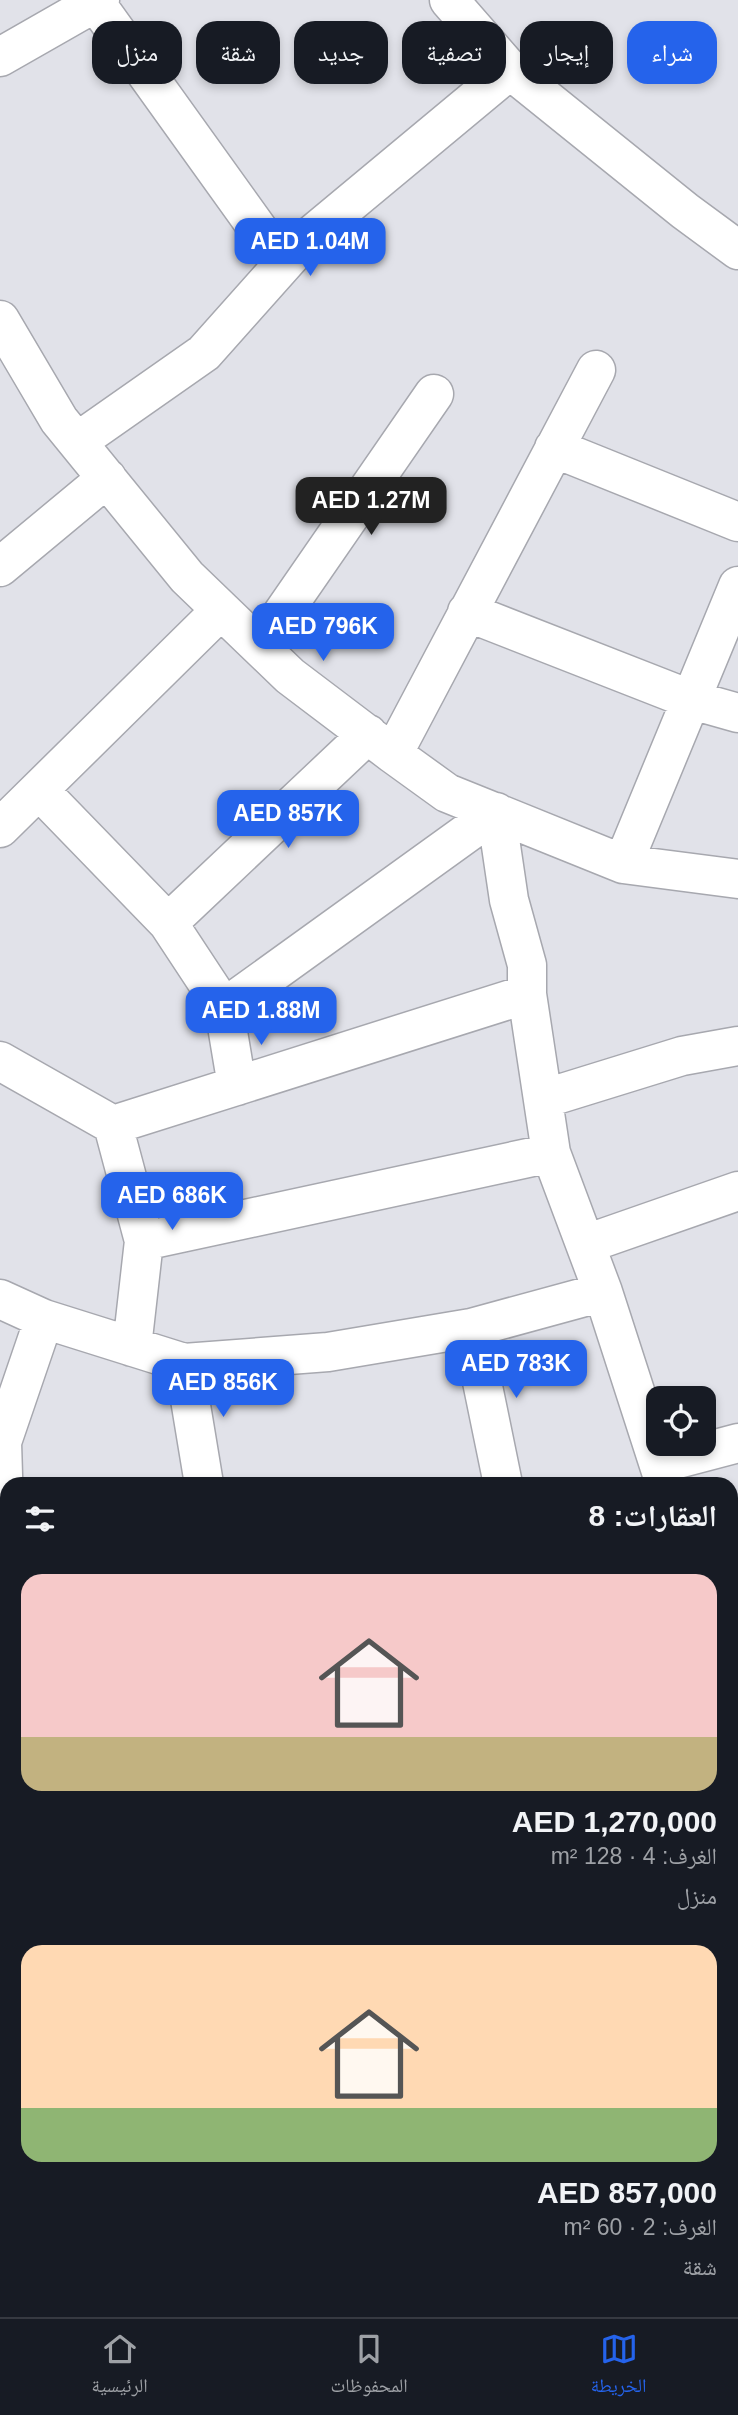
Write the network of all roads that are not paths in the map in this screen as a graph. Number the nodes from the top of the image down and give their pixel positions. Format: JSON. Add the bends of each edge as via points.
{"nodes":[{"id":1,"x":449,"y":0,"type":"edge"},
{"id":2,"x":97,"y":1,"type":"edge"},
{"id":3,"x":0,"y":57,"type":"edge"},
{"id":4,"x":510,"y":69,"type":"junction"},
{"id":5,"x":738,"y":250,"type":"edge"},
{"id":6,"x":283,"y":264,"type":"junction"},
{"id":7,"x":0,"y":320,"type":"edge"},
{"id":8,"x":596,"y":370,"type":"dead end"},
{"id":9,"x":434,"y":394,"type":"dead end"},
{"id":10,"x":77,"y":442,"type":"junction"},
{"id":11,"x":554,"y":448,"type":"junction"},
{"id":12,"x":107,"y":478,"type":"junction"},
{"id":13,"x":738,"y":522,"type":"edge"},
{"id":14,"x":0,"y":567,"type":"edge"},
{"id":15,"x":738,"y":586,"type":"edge"},
{"id":16,"x":221,"y":610,"type":"junction"},
{"id":17,"x":467,"y":612,"type":"junction"},
{"id":18,"x":260,"y":646,"type":"junction"},
{"id":19,"x":692,"y":700,"type":"junction"},
{"id":20,"x":738,"y":713,"type":"edge"},
{"id":21,"x":380,"y":744,"type":"junction"},
{"id":22,"x":14,"y":806,"type":"edge"},
{"id":23,"x":496,"y":812,"type":"junction"},
{"id":24,"x":623,"y":864,"type":"junction"},
{"id":25,"x":738,"y":879,"type":"edge"},
{"id":26,"x":168,"y":923,"type":"junction"},
{"id":27,"x":527,"y":994,"type":"junction"},
{"id":28,"x":224,"y":1008,"type":"junction"},
{"id":29,"x":738,"y":1046,"type":"edge"},
{"id":30,"x":0,"y":1061,"type":"edge"},
{"id":31,"x":237,"y":1086,"type":"junction"},
{"id":32,"x":543,"y":1099,"type":"junction"},
{"id":33,"x":113,"y":1125,"type":"junction"},
{"id":34,"x":551,"y":1153,"type":"junction"},
{"id":35,"x":738,"y":1191,"type":"edge"},
{"id":36,"x":144,"y":1241,"type":"junction"},
{"id":37,"x":586,"y":1244,"type":"junction"},
{"id":38,"x":603,"y":1292,"type":"junction"},
{"id":39,"x":0,"y":1299,"type":"edge"},
{"id":40,"x":44,"y":1319,"type":"junction"},
{"id":41,"x":471,"y":1328,"type":"junction"},
{"id":42,"x":132,"y":1347,"type":"junction"},
{"id":43,"x":184,"y":1363,"type":"junction"},
{"id":44,"x":1,"y":1442,"type":"edge"},
{"id":45,"x":738,"y":1443,"type":"edge"},
{"id":46,"x":662,"y":1474,"type":"edge"},
{"id":47,"x":2,"y":1477,"type":"edge"},
{"id":48,"x":203,"y":1477,"type":"edge"},
{"id":49,"x":502,"y":1477,"type":"edge"}],
"edges":[{"from":1,"to":4,"type":"street"},
{"from":2,"to":3,"type":"street"},
{"from":2,"to":6,"type":"street"},
{"from":4,"to":5,"type":"street"},
{"from":4,"to":6,"type":"street","via":[[302,243]]},
{"from":6,"to":10,"type":"street","via":[[204,353]]},
{"from":7,"to":10,"type":"street"},
{"from":8,"to":11,"type":"street"},
{"from":9,"to":18,"type":"street"},
{"from":10,"to":12,"type":"street"},
{"from":11,"to":13,"type":"street"},
{"from":11,"to":17,"type":"street"},
{"from":12,"to":14,"type":"street"},
{"from":12,"to":16,"type":"street","via":[[187,577]]},
{"from":15,"to":19,"type":"street"},
{"from":16,"to":18,"type":"street"},
{"from":16,"to":22,"type":"street"},
{"from":17,"to":19,"type":"street"},
{"from":17,"to":21,"type":"street"},
{"from":18,"to":21,"type":"street","via":[[290,676]]},
{"from":19,"to":20,"type":"street"},
{"from":19,"to":24,"type":"street"},
{"from":21,"to":23,"type":"street","via":[[447,793]]},
{"from":21,"to":26,"type":"street"},
{"from":22,"to":26,"type":"street"},
{"from":23,"to":24,"type":"street"},
{"from":23,"to":27,"type":"street","via":[[509,900],[527,965]]},
{"from":23,"to":28,"type":"street"},
{"from":24,"to":25,"type":"street"},
{"from":26,"to":28,"type":"street"},
{"from":27,"to":31,"type":"street"},
{"from":27,"to":32,"type":"street"},
{"from":28,"to":31,"type":"street"},
{"from":29,"to":32,"type":"street","via":[[682,1056]]},
{"from":30,"to":33,"type":"street"},
{"from":31,"to":33,"type":"street"},
{"from":32,"to":34,"type":"street"},
{"from":33,"to":36,"type":"street"},
{"from":34,"to":36,"type":"street"},
{"from":34,"to":37,"type":"street"},
{"from":35,"to":37,"type":"street"},
{"from":36,"to":42,"type":"street"},
{"from":37,"to":38,"type":"street"},
{"from":38,"to":41,"type":"street"},
{"from":38,"to":46,"type":"street"},
{"from":39,"to":40,"type":"street"},
{"from":40,"to":42,"type":"street"},
{"from":40,"to":44,"type":"street"},
{"from":41,"to":43,"type":"street","via":[[328,1352]]},
{"from":41,"to":49,"type":"street"},
{"from":42,"to":43,"type":"street"},
{"from":43,"to":48,"type":"street"},
{"from":44,"to":47,"type":"street"},
{"from":45,"to":46,"type":"street"}]}
